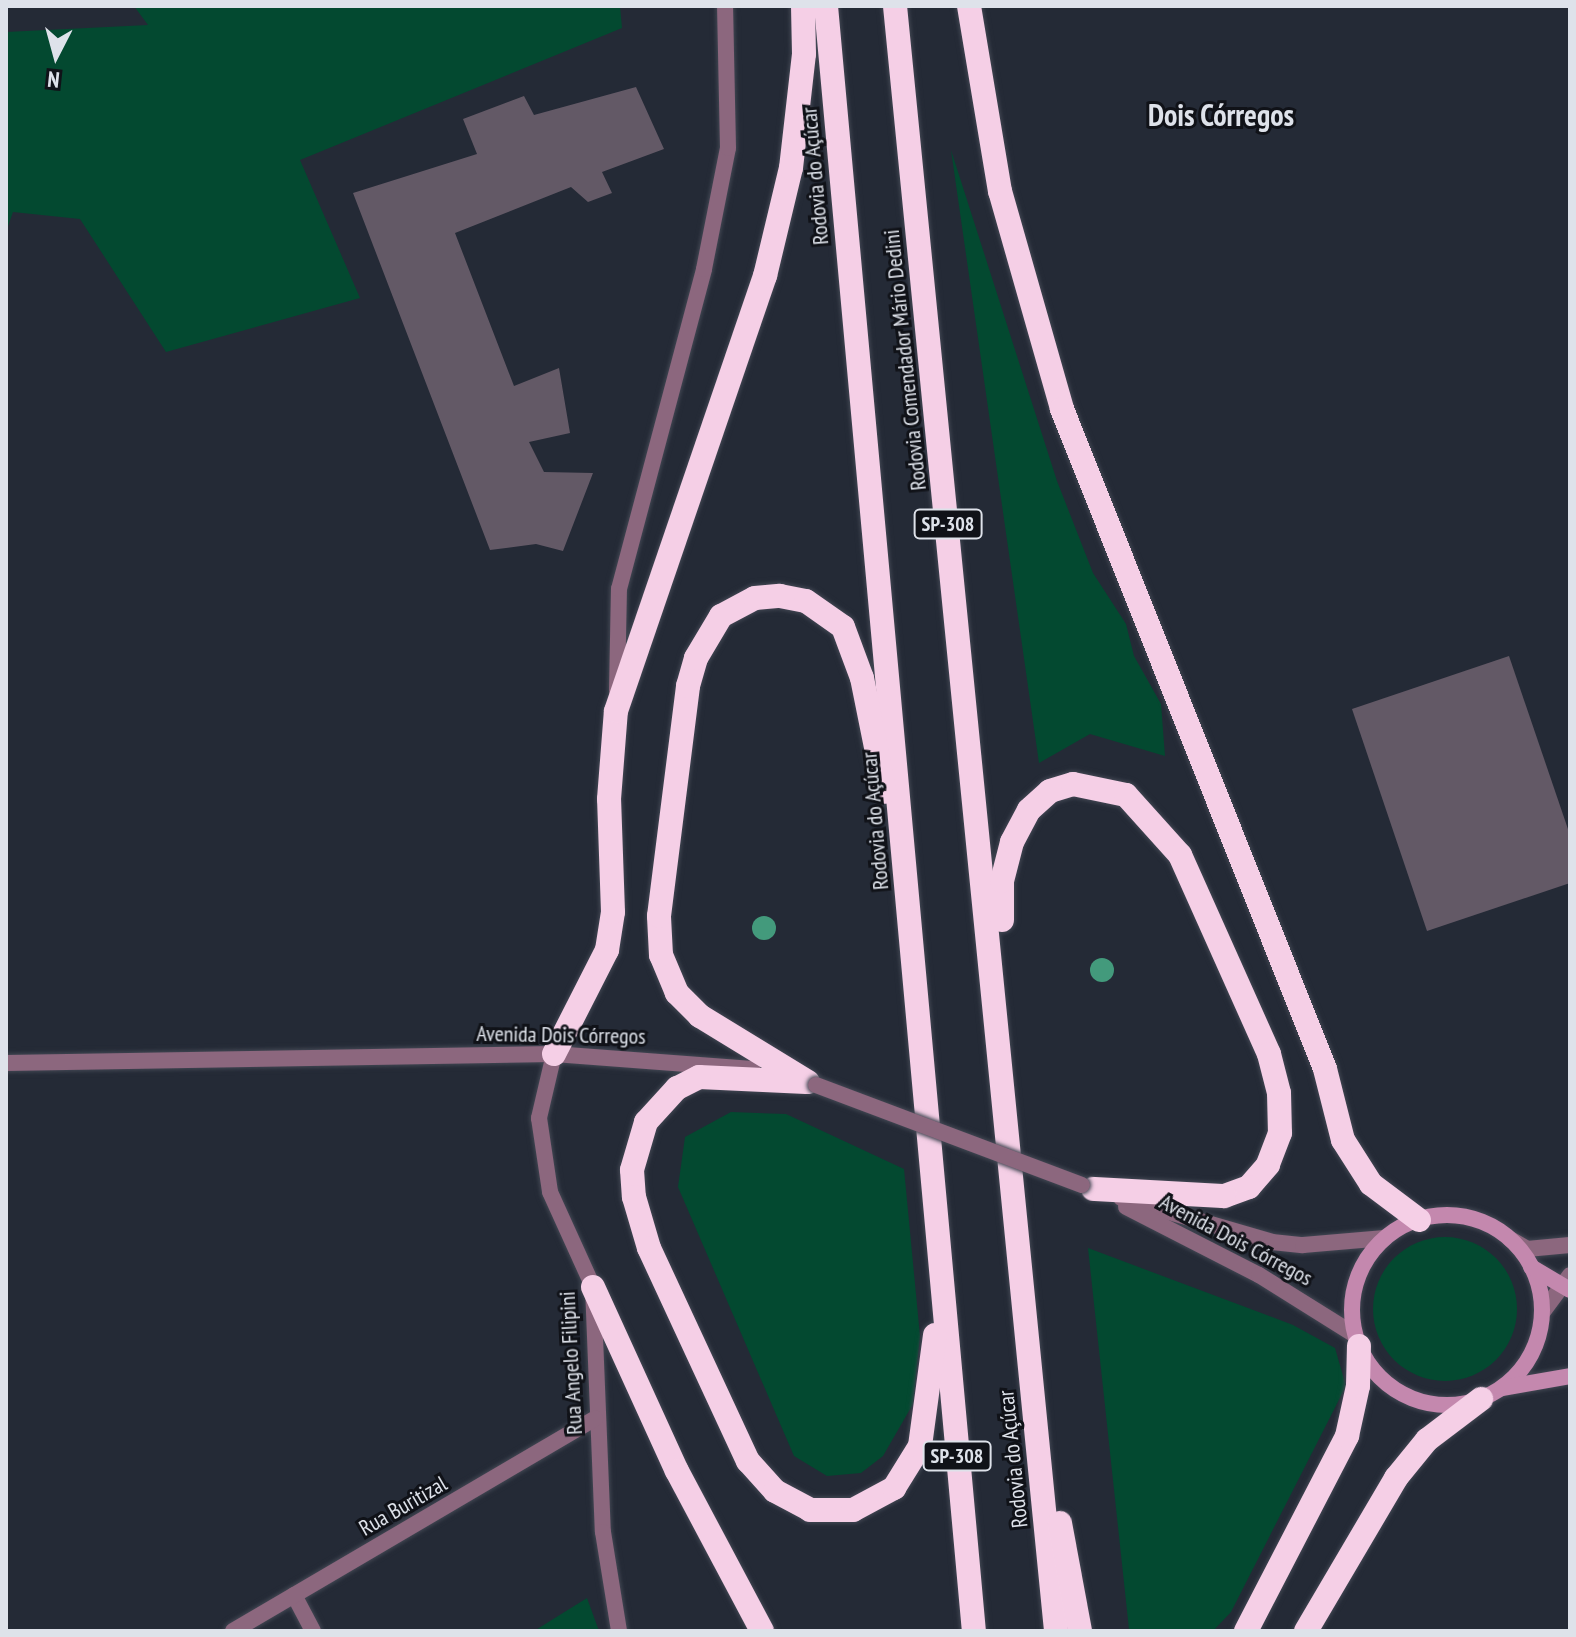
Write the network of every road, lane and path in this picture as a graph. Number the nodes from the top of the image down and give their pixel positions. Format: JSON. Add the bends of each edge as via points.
{"nodes":[{"id":1,"x":725,"y":6,"type":"edge"},
{"id":2,"x":803,"y":6,"type":"edge"},
{"id":3,"x":826,"y":6,"type":"edge"},
{"id":4,"x":895,"y":6,"type":"edge"},
{"id":5,"x":969,"y":6,"type":"edge"},
{"id":6,"x":616,"y":711,"type":"junction"},
{"id":7,"x":909,"y":905,"type":"junction"},
{"id":8,"x":1001,"y":1042,"type":"junction"},
{"id":9,"x":554,"y":1054,"type":"junction"},
{"id":10,"x":6,"y":1063,"type":"edge"},
{"id":11,"x":812,"y":1084,"type":"junction"},
{"id":12,"x":1087,"y":1187,"type":"junction"},
{"id":13,"x":1419,"y":1220,"type":"junction"},
{"id":14,"x":1385,"y":1238,"type":"junction"},
{"id":15,"x":1510,"y":1239,"type":"junction"},
{"id":16,"x":1570,"y":1245,"type":"edge"},
{"id":17,"x":1531,"y":1267,"type":"junction"},
{"id":18,"x":941,"y":1281,"type":"junction"},
{"id":19,"x":1567,"y":1284,"type":"edge"},
{"id":20,"x":593,"y":1287,"type":"junction"},
{"id":21,"x":1542,"y":1313,"type":"junction"},
{"id":22,"x":1357,"y":1341,"type":"junction"},
{"id":23,"x":1031,"y":1376,"type":"junction"},
{"id":24,"x":1570,"y":1376,"type":"edge"},
{"id":25,"x":1491,"y":1394,"type":"junction"},
{"id":26,"x":595,"y":1419,"type":"junction"},
{"id":27,"x":294,"y":1595,"type":"junction"},
{"id":28,"x":233,"y":1631,"type":"edge"},
{"id":29,"x":313,"y":1631,"type":"edge"},
{"id":30,"x":619,"y":1631,"type":"edge"},
{"id":31,"x":762,"y":1631,"type":"edge"},
{"id":32,"x":974,"y":1631,"type":"edge"},
{"id":33,"x":1056,"y":1631,"type":"edge"},
{"id":34,"x":1080,"y":1631,"type":"edge"},
{"id":35,"x":1246,"y":1631,"type":"edge"},
{"id":36,"x":1306,"y":1631,"type":"edge"}],
"edges":[{"from":1,"to":6,"type":"street","via":[[728,148],[704,269],[619,589]]},
{"from":2,"to":6,"type":"highway","via":[[804,54],[791,168],[765,276]]},
{"from":3,"to":7,"type":"highway","name":"Rodovia do Açúcar","number":"SP-308"},
{"from":4,"to":8,"type":"highway","name":"Rodovia Comendador Mário Dedini","number":"SP-308"},
{"from":5,"to":13,"type":"highway","via":[[1000,191],[1067,423],[1325,1069],[1343,1140],[1371,1184]]},
{"from":6,"to":9,"type":"highway","via":[[607,950]]},
{"from":7,"to":11,"type":"highway","via":[[862,678],[843,627],[806,601],[780,596],[736,606],[708,633],[688,686],[659,916],[661,955],[677,993],[700,1016]]},
{"from":7,"to":18,"type":"highway","name":"Rodovia do Açúcar","number":"SP-308"},
{"from":8,"to":12,"type":"highway","via":[[1002,881],[1012,842],[1029,810],[1050,791],[1073,784],[1126,795],[1180,855],[1269,1054],[1279,1093],[1280,1133],[1268,1165],[1249,1187],[1224,1196]]},
{"from":8,"to":23,"type":"highway","name":"Rodovia do Açúcar","number":"SP-308"},
{"from":9,"to":10,"type":"street","name":"Avenida Dois Córregos"},
{"from":9,"to":11,"type":"street","name":"Avenida Dois Córregos","via":[[691,1061]]},
{"from":9,"to":20,"type":"street","name":"Rua Angelo Filipini","via":[[539,1118],[550,1192]]},
{"from":11,"to":12,"type":"street","name":"Avenida Dois Córregos","bridge":true},
{"from":11,"to":18,"type":"highway","via":[[699,1077],[677,1088],[646,1122],[632,1170],[649,1248],[679,1320],[748,1461],[775,1491],[810,1510],[853,1510],[894,1488],[908,1473],[928,1407]]},
{"from":12,"to":14,"type":"street","name":"Avenida Dois Córregos","via":[[1272,1242],[1303,1245]]},
{"from":12,"to":22,"type":"street","name":"Avenida Dois Córregos","via":[[1259,1275]]},
{"from":13,"to":14,"type":"main road"},
{"from":13,"to":15,"type":"main road","via":[[1467,1218]]},
{"from":14,"to":22,"type":"main road","via":[[1365,1262],[1354,1290]]},
{"from":15,"to":16,"type":"street","via":[[1527,1249]]},
{"from":15,"to":17,"type":"main road"},
{"from":17,"to":19,"type":"main road"},
{"from":17,"to":21,"type":"main road"},
{"from":18,"to":32,"type":"highway","name":"Rodovia do Açúcar","number":"SP-308"},
{"from":19,"to":21,"type":"street"},
{"from":20,"to":26,"type":"street","name":"Rua Angelo Filipini"},
{"from":20,"to":31,"type":"highway","via":[[677,1471]]},
{"from":21,"to":25,"type":"main road","via":[[1526,1363]]},
{"from":22,"to":25,"type":"main road","via":[[1379,1377],[1409,1398],[1445,1405]]},
{"from":22,"to":35,"type":"highway","via":[[1358,1386],[1347,1436]]},
{"from":23,"to":33,"type":"highway","name":"Rodovia do Açúcar","number":"SP-308"},
{"from":23,"to":34,"type":"highway"},
{"from":24,"to":25,"type":"main road"},
{"from":25,"to":36,"type":"highway","via":[[1427,1440],[1396,1478]]},
{"from":26,"to":27,"type":"street","name":"Rua Buritizal"},
{"from":26,"to":30,"type":"street","name":"Rua Angelo Filipini","via":[[603,1532]]},
{"from":27,"to":28,"type":"street","name":"Rua Buritizal"},
{"from":27,"to":29,"type":"street"}]}
